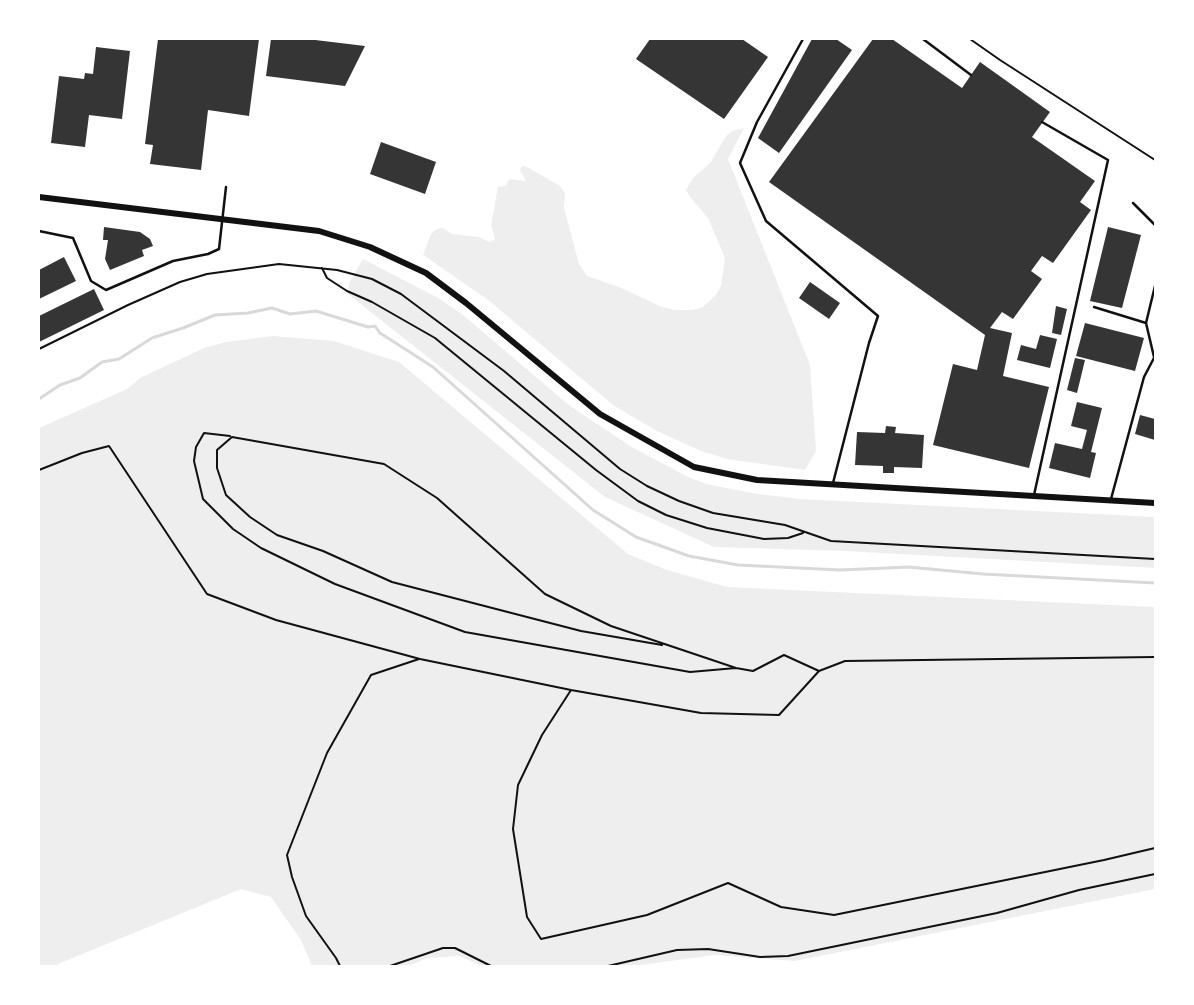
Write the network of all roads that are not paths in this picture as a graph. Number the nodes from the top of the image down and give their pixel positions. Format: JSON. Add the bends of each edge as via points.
{"nodes":[{"id":1,"x":923,"y":39,"type":"edge"},
{"id":2,"x":801,"y":40,"type":"edge"},
{"id":3,"x":972,"y":75,"type":"dead end"},
{"id":4,"x":1042,"y":122,"type":"dead end"},
{"id":5,"x":226,"y":187,"type":"dead end"},
{"id":6,"x":39,"y":197,"type":"edge"},
{"id":7,"x":1133,"y":203,"type":"dead end"},
{"id":8,"x":223,"y":219,"type":"junction"},
{"id":9,"x":1155,"y":225,"type":"edge"},
{"id":10,"x":39,"y":231,"type":"edge"},
{"id":11,"x":1155,"y":286,"type":"edge"},
{"id":12,"x":1094,"y":307,"type":"dead end"},
{"id":13,"x":1146,"y":323,"type":"junction"},
{"id":14,"x":1155,"y":356,"type":"edge"},
{"id":15,"x":832,"y":485,"type":"junction"},
{"id":16,"x":1034,"y":497,"type":"junction"},
{"id":17,"x":1111,"y":500,"type":"junction"},
{"id":18,"x":1155,"y":503,"type":"edge"}],
"edges":[{"from":1,"to":3,"type":"lane"},
{"from":2,"to":15,"type":"lane","via":[[757,122],[740,163],[766,221],[878,316],[868,343]]},
{"from":4,"to":16,"type":"lane","via":[[1108,160]]},
{"from":5,"to":8,"type":"lane"},
{"from":6,"to":8,"type":"street"},
{"from":7,"to":9,"type":"lane"},
{"from":8,"to":10,"type":"lane","via":[[219,249],[172,261],[106,290],[91,281],[73,238]]},
{"from":8,"to":15,"type":"street","via":[[319,231],[370,247],[426,273],[600,414],[694,466],[758,480]]},
{"from":11,"to":13,"type":"lane"},
{"from":12,"to":13,"type":"lane"},
{"from":13,"to":14,"type":"lane"},
{"from":14,"to":17,"type":"lane","via":[[1144,377]]},
{"from":15,"to":16,"type":"street"},
{"from":16,"to":17,"type":"street"},
{"from":17,"to":18,"type":"street"}]}
